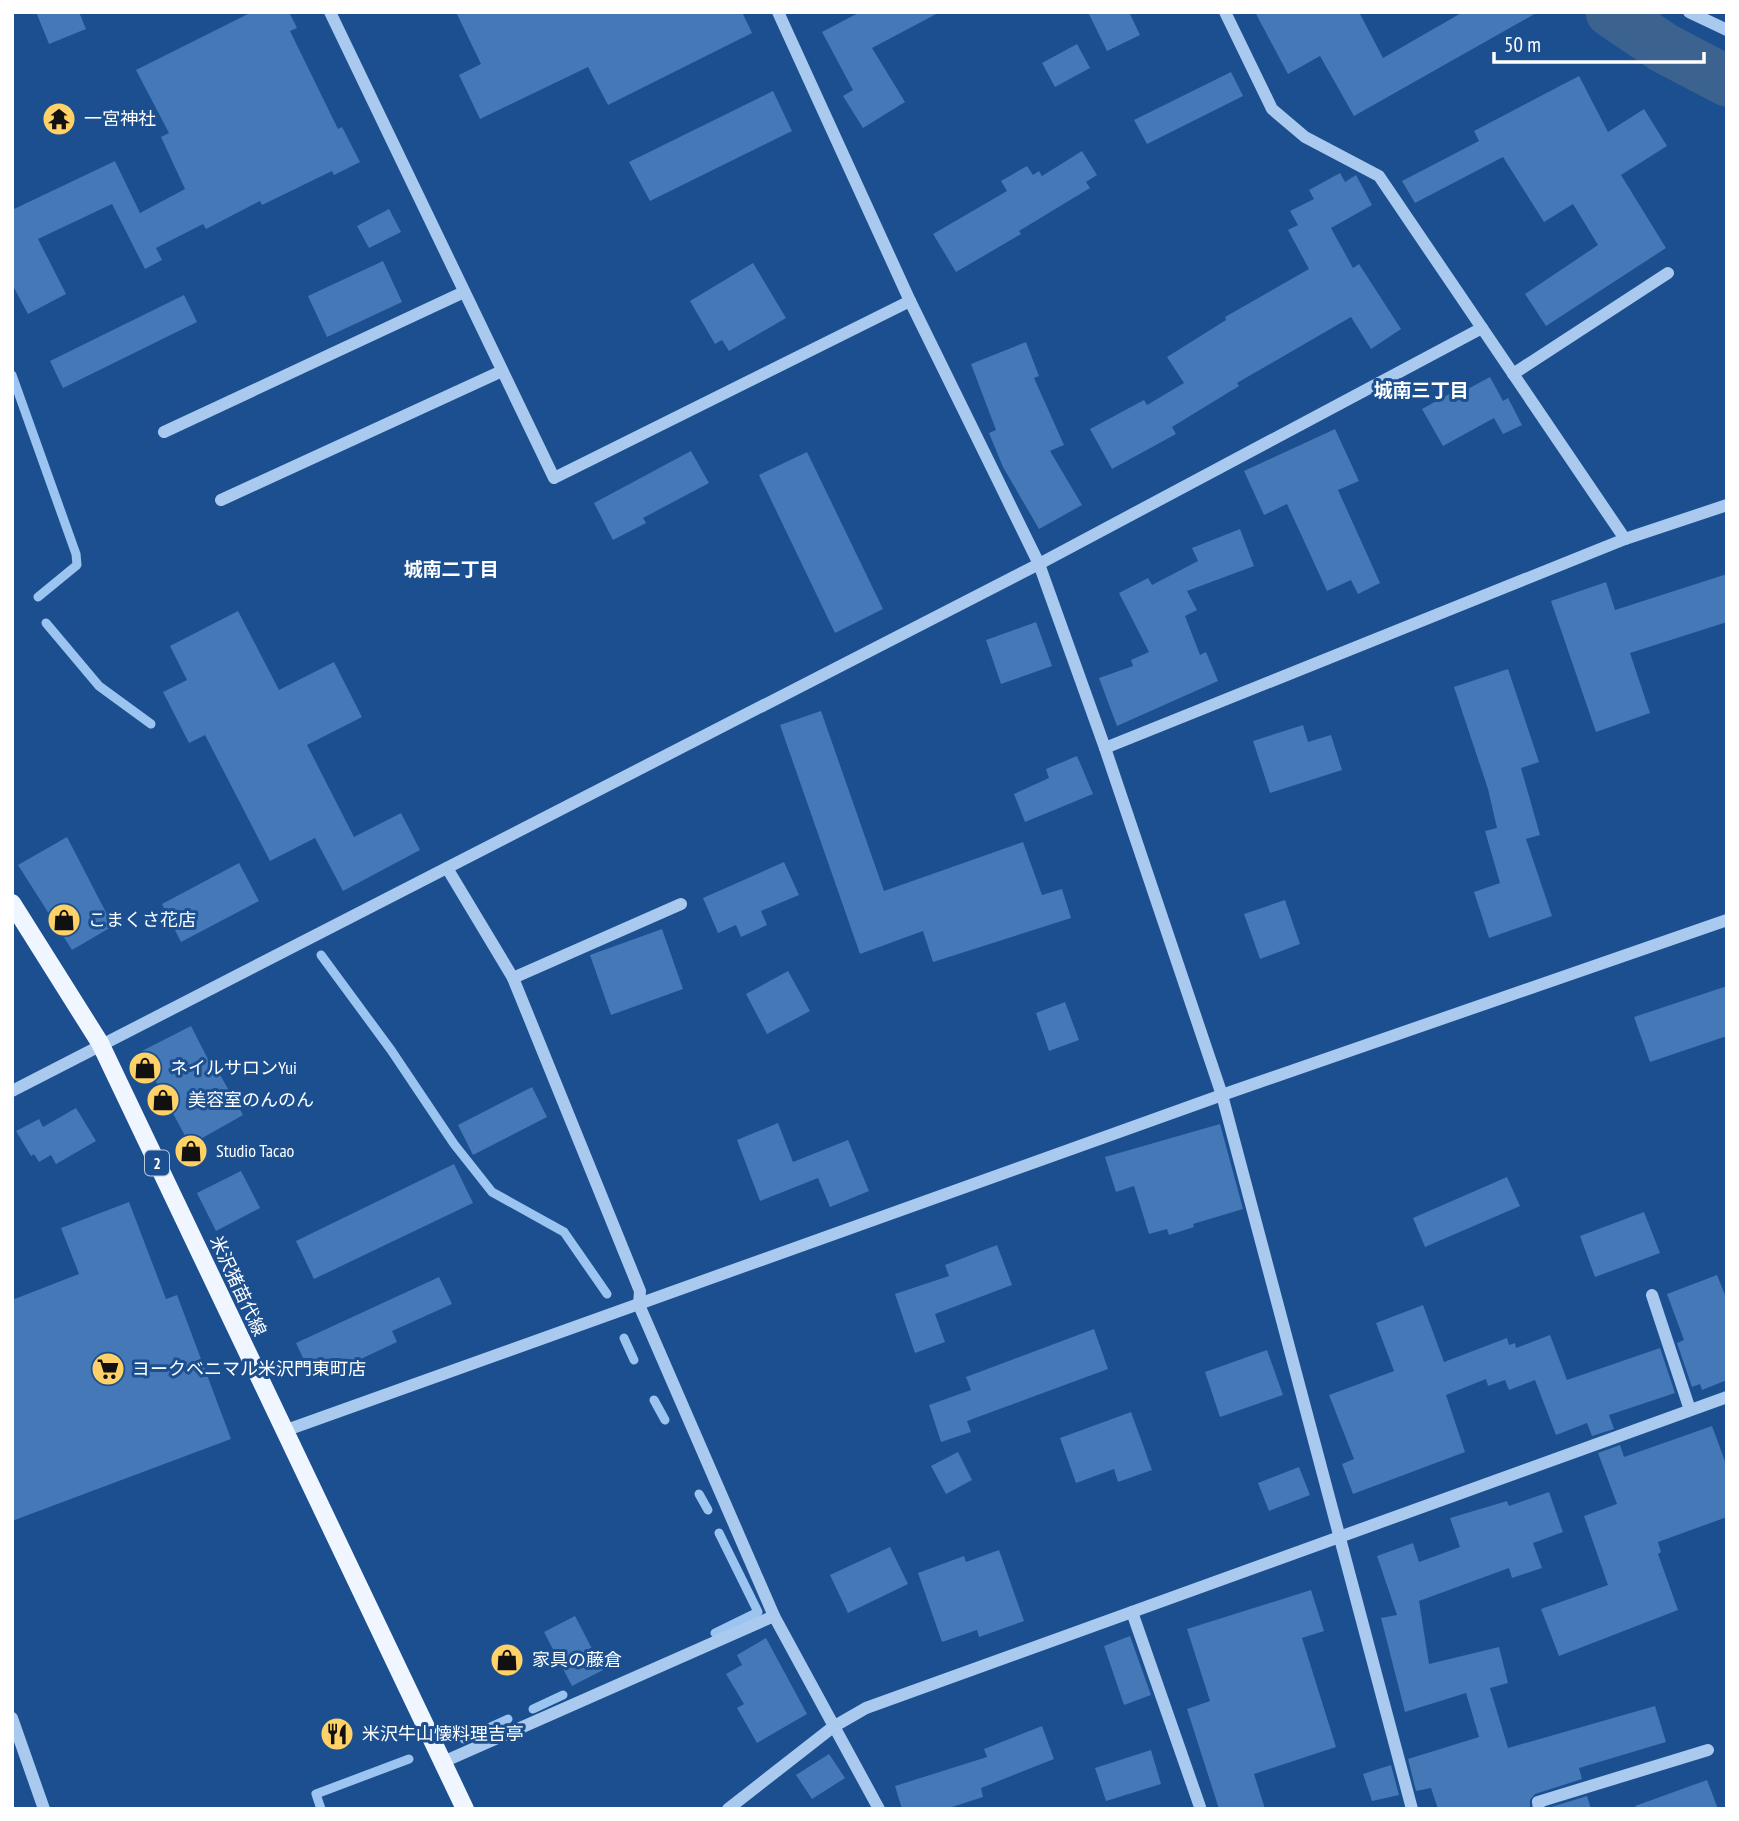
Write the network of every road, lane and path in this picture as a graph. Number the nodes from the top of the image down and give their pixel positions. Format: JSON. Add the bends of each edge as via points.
{"nodes":[{"id":1,"x":330,"y":12,"type":"edge"},
{"id":2,"x":778,"y":12,"type":"edge"},
{"id":3,"x":1225,"y":12,"type":"edge"},
{"id":4,"x":1689,"y":12,"type":"edge"},
{"id":5,"x":1727,"y":30,"type":"edge"},
{"id":6,"x":1668,"y":273,"type":"dead end"},
{"id":7,"x":464,"y":292,"type":"junction"},
{"id":8,"x":911,"y":301,"type":"junction"},
{"id":9,"x":1482,"y":328,"type":"junction"},
{"id":10,"x":502,"y":371,"type":"junction"},
{"id":11,"x":1513,"y":374,"type":"junction"},
{"id":12,"x":164,"y":432,"type":"dead end"},
{"id":13,"x":221,"y":500,"type":"dead end"},
{"id":14,"x":1727,"y":505,"type":"edge"},
{"id":15,"x":1625,"y":539,"type":"junction"},
{"id":16,"x":1039,"y":564,"type":"junction"},
{"id":17,"x":1105,"y":748,"type":"junction"},
{"id":18,"x":447,"y":868,"type":"junction"},
{"id":19,"x":12,"y":904,"type":"edge"},
{"id":20,"x":681,"y":904,"type":"dead end"},
{"id":21,"x":1727,"y":920,"type":"edge"},
{"id":22,"x":513,"y":978,"type":"junction"},
{"id":23,"x":100,"y":1043,"type":"junction"},
{"id":24,"x":12,"y":1091,"type":"edge"},
{"id":25,"x":1222,"y":1095,"type":"junction"},
{"id":26,"x":1652,"y":1294,"type":"dead end"},
{"id":27,"x":639,"y":1305,"type":"junction"},
{"id":28,"x":1727,"y":1397,"type":"edge"},
{"id":29,"x":1690,"y":1410,"type":"junction"},
{"id":30,"x":284,"y":1431,"type":"junction"},
{"id":31,"x":1340,"y":1537,"type":"junction"},
{"id":32,"x":1132,"y":1612,"type":"junction"},
{"id":33,"x":774,"y":1616,"type":"junction"},
{"id":34,"x":12,"y":1718,"type":"edge"},
{"id":35,"x":834,"y":1727,"type":"junction"},
{"id":36,"x":16,"y":1741,"type":"edge"},
{"id":37,"x":1708,"y":1750,"type":"dead end"},
{"id":38,"x":443,"y":1762,"type":"junction"},
{"id":39,"x":1200,"y":1807,"type":"edge"},
{"id":40,"x":44,"y":1809,"type":"edge"},
{"id":41,"x":466,"y":1809,"type":"edge"},
{"id":42,"x":728,"y":1809,"type":"edge"},
{"id":43,"x":879,"y":1809,"type":"edge"},
{"id":44,"x":1412,"y":1809,"type":"edge"},
{"id":45,"x":1539,"y":1809,"type":"edge"}],
"edges":[{"from":1,"to":7,"type":"street"},
{"from":2,"to":8,"type":"street"},
{"from":3,"to":9,"type":"street","via":[[1272,110],[1305,137],[1379,176]]},
{"from":4,"to":5,"type":"street"},
{"from":6,"to":11,"type":"street"},
{"from":7,"to":10,"type":"street"},
{"from":7,"to":12,"type":"street"},
{"from":8,"to":10,"type":"street","via":[[554,478]]},
{"from":8,"to":16,"type":"street"},
{"from":9,"to":11,"type":"street"},
{"from":9,"to":16,"type":"street"},
{"from":10,"to":13,"type":"street"},
{"from":11,"to":15,"type":"street"},
{"from":14,"to":15,"type":"street"},
{"from":15,"to":17,"type":"street"},
{"from":16,"to":17,"type":"street"},
{"from":16,"to":18,"type":"street"},
{"from":17,"to":25,"type":"street"},
{"from":18,"to":22,"type":"street"},
{"from":18,"to":23,"type":"street"},
{"from":19,"to":23,"type":"main road","name":"米沢猪苗代線","number":"2"},
{"from":20,"to":22,"type":"street"},
{"from":21,"to":25,"type":"street"},
{"from":22,"to":27,"type":"street","via":[[640,1291]]},
{"from":23,"to":24,"type":"street"},
{"from":23,"to":30,"type":"main road","name":"米沢猪苗代線","number":"2"},
{"from":25,"to":27,"type":"street"},
{"from":25,"to":31,"type":"street"},
{"from":26,"to":29,"type":"street"},
{"from":27,"to":30,"type":"street"},
{"from":27,"to":33,"type":"street"},
{"from":28,"to":29,"type":"street"},
{"from":29,"to":31,"type":"street"},
{"from":30,"to":38,"type":"main road","name":"米沢猪苗代線","number":"2"},
{"from":31,"to":32,"type":"street"},
{"from":31,"to":44,"type":"street"},
{"from":32,"to":35,"type":"street","via":[[866,1708]]},
{"from":32,"to":39,"type":"street"},
{"from":33,"to":35,"type":"street"},
{"from":33,"to":38,"type":"street"},
{"from":34,"to":36,"type":"street"},
{"from":35,"to":42,"type":"street"},
{"from":35,"to":43,"type":"street"},
{"from":36,"to":40,"type":"street"},
{"from":37,"to":45,"type":"street","via":[[1538,1802]]},
{"from":38,"to":41,"type":"main road","name":"米沢猪苗代線","number":"2"}]}
